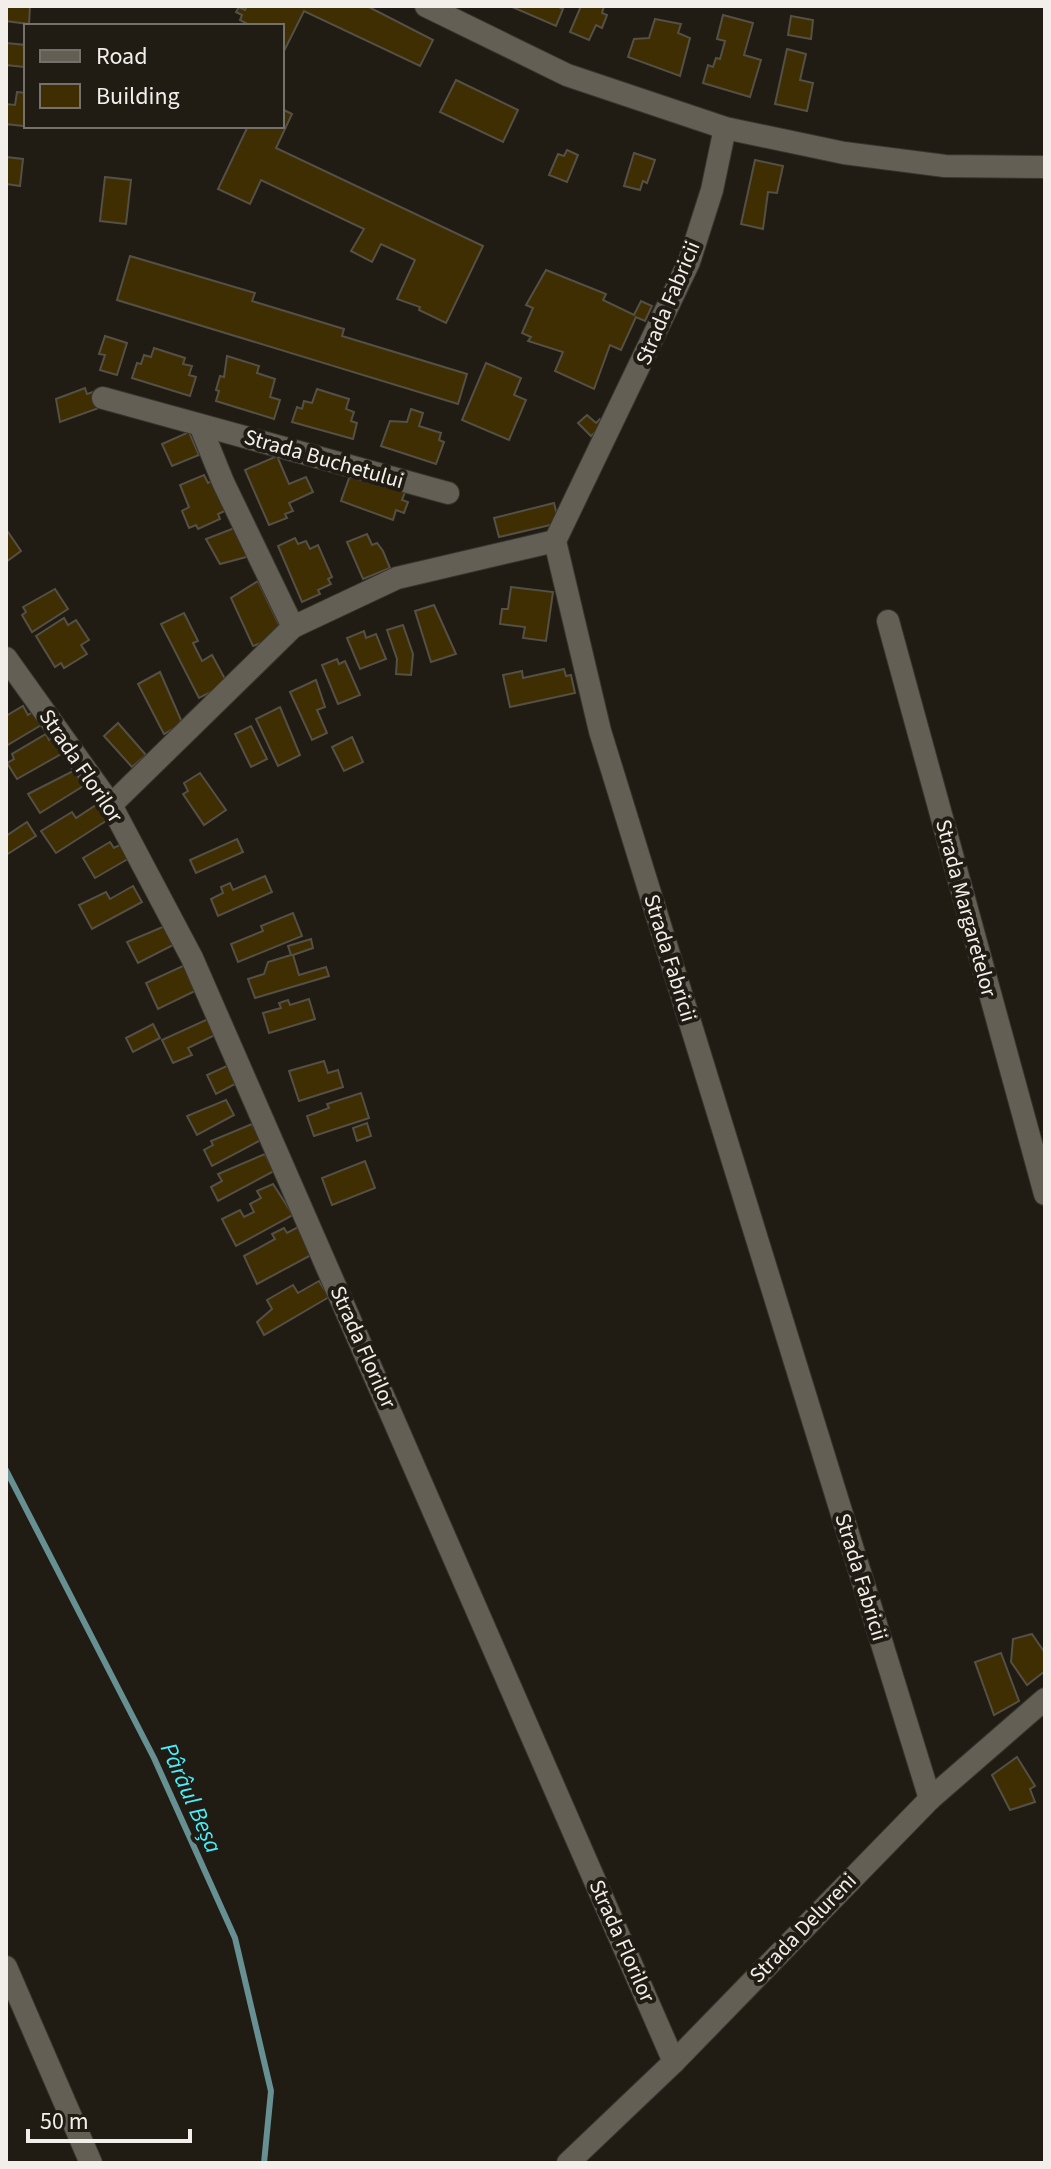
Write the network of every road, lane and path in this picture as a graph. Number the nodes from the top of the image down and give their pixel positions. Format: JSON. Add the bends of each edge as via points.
{"nodes":[{"id":1,"x":426,"y":6,"type":"edge"},
{"id":2,"x":725,"y":128,"type":"junction"},
{"id":3,"x":1045,"y":167,"type":"edge"},
{"id":4,"x":103,"y":398,"type":"dead end"},
{"id":5,"x":200,"y":425,"type":"junction"},
{"id":6,"x":448,"y":493,"type":"dead end"},
{"id":7,"x":555,"y":541,"type":"junction"},
{"id":8,"x":888,"y":621,"type":"dead end"},
{"id":9,"x":293,"y":627,"type":"junction"},
{"id":10,"x":6,"y":658,"type":"edge"},
{"id":11,"x":111,"y":805,"type":"junction"},
{"id":12,"x":1045,"y":1194,"type":"edge"},
{"id":13,"x":1045,"y":1699,"type":"edge"},
{"id":14,"x":930,"y":1799,"type":"junction"},
{"id":15,"x":6,"y":1967,"type":"edge"},
{"id":16,"x":674,"y":2062,"type":"junction"},
{"id":17,"x":91,"y":2163,"type":"edge"},
{"id":18,"x":568,"y":2163,"type":"edge"}],
"edges":[{"from":1,"to":2,"type":"street","via":[[567,75]]},
{"from":2,"to":3,"type":"street","via":[[844,153],[945,166]]},
{"from":2,"to":7,"type":"street","name":"Strada Fabricii","via":[[689,262]]},
{"from":4,"to":5,"type":"street","name":"Strada Buchetului"},
{"from":5,"to":6,"type":"street","name":"Strada Buchetului"},
{"from":5,"to":9,"type":"street","name":"Strada Buchetului"},
{"from":7,"to":9,"type":"street","via":[[397,578]]},
{"from":7,"to":14,"type":"street","name":"Strada Fabricii","via":[[600,731]]},
{"from":8,"to":12,"type":"street","name":"Strada Margaretelor"},
{"from":9,"to":11,"type":"street"},
{"from":10,"to":11,"type":"street","name":"Strada Florilor"},
{"from":11,"to":16,"type":"street","name":"Strada Florilor","via":[[192,958]]},
{"from":13,"to":14,"type":"street","name":"Strada Delureni"},
{"from":14,"to":16,"type":"street","name":"Strada Delureni"},
{"from":15,"to":17,"type":"street"},
{"from":16,"to":18,"type":"street","name":"Strada Delureni"}]}
